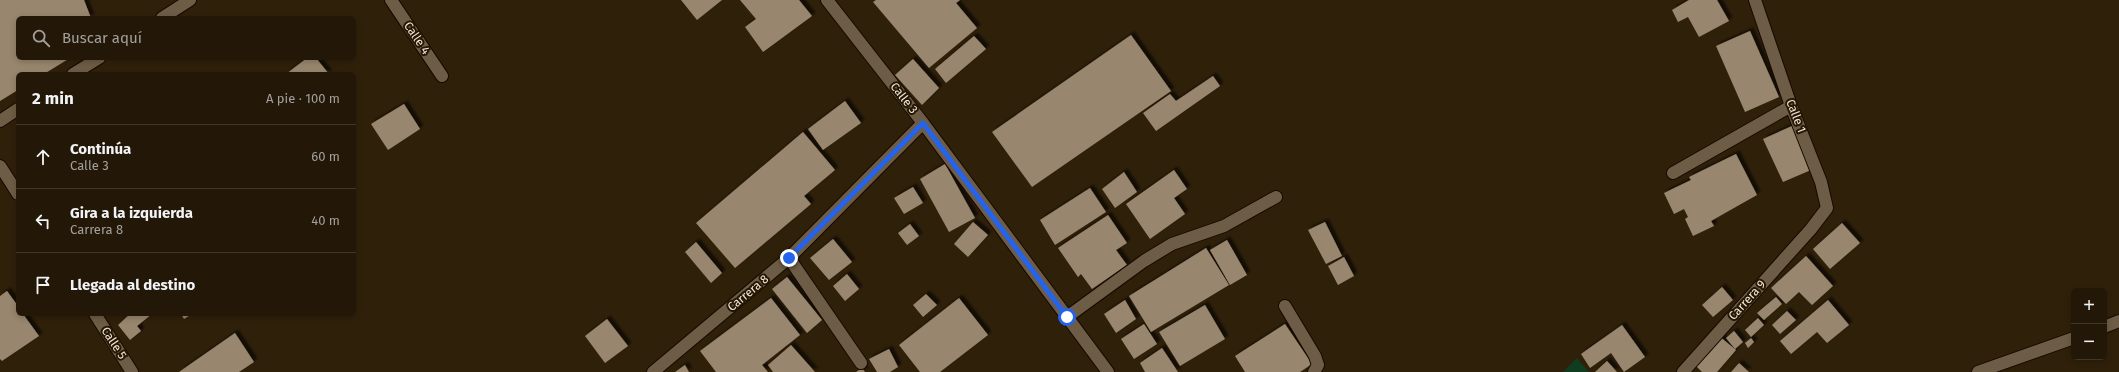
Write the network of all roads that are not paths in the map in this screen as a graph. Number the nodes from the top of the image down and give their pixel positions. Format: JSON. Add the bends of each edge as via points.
{"nodes":[{"id":1,"x":190,"y":0,"type":"edge"},
{"id":2,"x":392,"y":0,"type":"edge"},
{"id":3,"x":1755,"y":0,"type":"edge"},
{"id":4,"x":833,"y":3,"type":"edge"},
{"id":5,"x":165,"y":16,"type":"edge"},
{"id":6,"x":96,"y":60,"type":"edge"},
{"id":7,"x":76,"y":72,"type":"edge"},
{"id":8,"x":442,"y":76,"type":"dead end"},
{"id":9,"x":1792,"y":106,"type":"junction"},
{"id":10,"x":16,"y":110,"type":"edge"},
{"id":11,"x":0,"y":120,"type":"edge"},
{"id":12,"x":923,"y":123,"type":"junction"},
{"id":13,"x":0,"y":166,"type":"edge"},
{"id":14,"x":1673,"y":173,"type":"dead end"},
{"id":15,"x":16,"y":191,"type":"edge"},
{"id":16,"x":1276,"y":197,"type":"dead end"},
{"id":17,"x":1811,"y":229,"type":"joint"},
{"id":18,"x":789,"y":258,"type":"junction"},
{"id":19,"x":1285,"y":306,"type":"dead end"},
{"id":20,"x":96,"y":316,"type":"edge"},
{"id":21,"x":1067,"y":317,"type":"junction"},
{"id":22,"x":2119,"y":321,"type":"edge"},
{"id":23,"x":2107,"y":326,"type":"edge"},
{"id":24,"x":2071,"y":339,"type":"edge"},
{"id":25,"x":861,"y":363,"type":"dead end"},
{"id":26,"x":132,"y":372,"type":"edge"},
{"id":27,"x":653,"y":372,"type":"edge"},
{"id":28,"x":1108,"y":372,"type":"edge"},
{"id":29,"x":1314,"y":372,"type":"edge"},
{"id":30,"x":1683,"y":372,"type":"edge"},
{"id":31,"x":1978,"y":372,"type":"edge"}],
"edges":[{"from":1,"to":5,"type":"street"},
{"from":2,"to":8,"type":"street","name":"Calle 4"},
{"from":3,"to":9,"type":"street","name":"Calle 1"},
{"from":4,"to":12,"type":"street","name":"Calle 3"},
{"from":6,"to":7,"type":"street"},
{"from":9,"to":14,"type":"street"},
{"from":9,"to":17,"type":"street","name":"Calle 1","via":[[1821,182],[1827,208]]},
{"from":10,"to":11,"type":"street"},
{"from":12,"to":18,"type":"street","name":"Carrera 8"},
{"from":12,"to":21,"type":"street","name":"Calle 3"},
{"from":13,"to":15,"type":"street"},
{"from":16,"to":21,"type":"street","via":[[1224,226],[1172,244],[1144,260]]},
{"from":17,"to":30,"type":"street","name":"Carrera 9"},
{"from":18,"to":25,"type":"street"},
{"from":18,"to":27,"type":"street","name":"Carrera 8"},
{"from":19,"to":29,"type":"street","via":[[1315,356],[1318,365]]},
{"from":20,"to":26,"type":"street","name":"Calle 5"},
{"from":21,"to":28,"type":"street","name":"Calle 3"},
{"from":22,"to":23,"type":"street"},
{"from":24,"to":31,"type":"street"}]}
